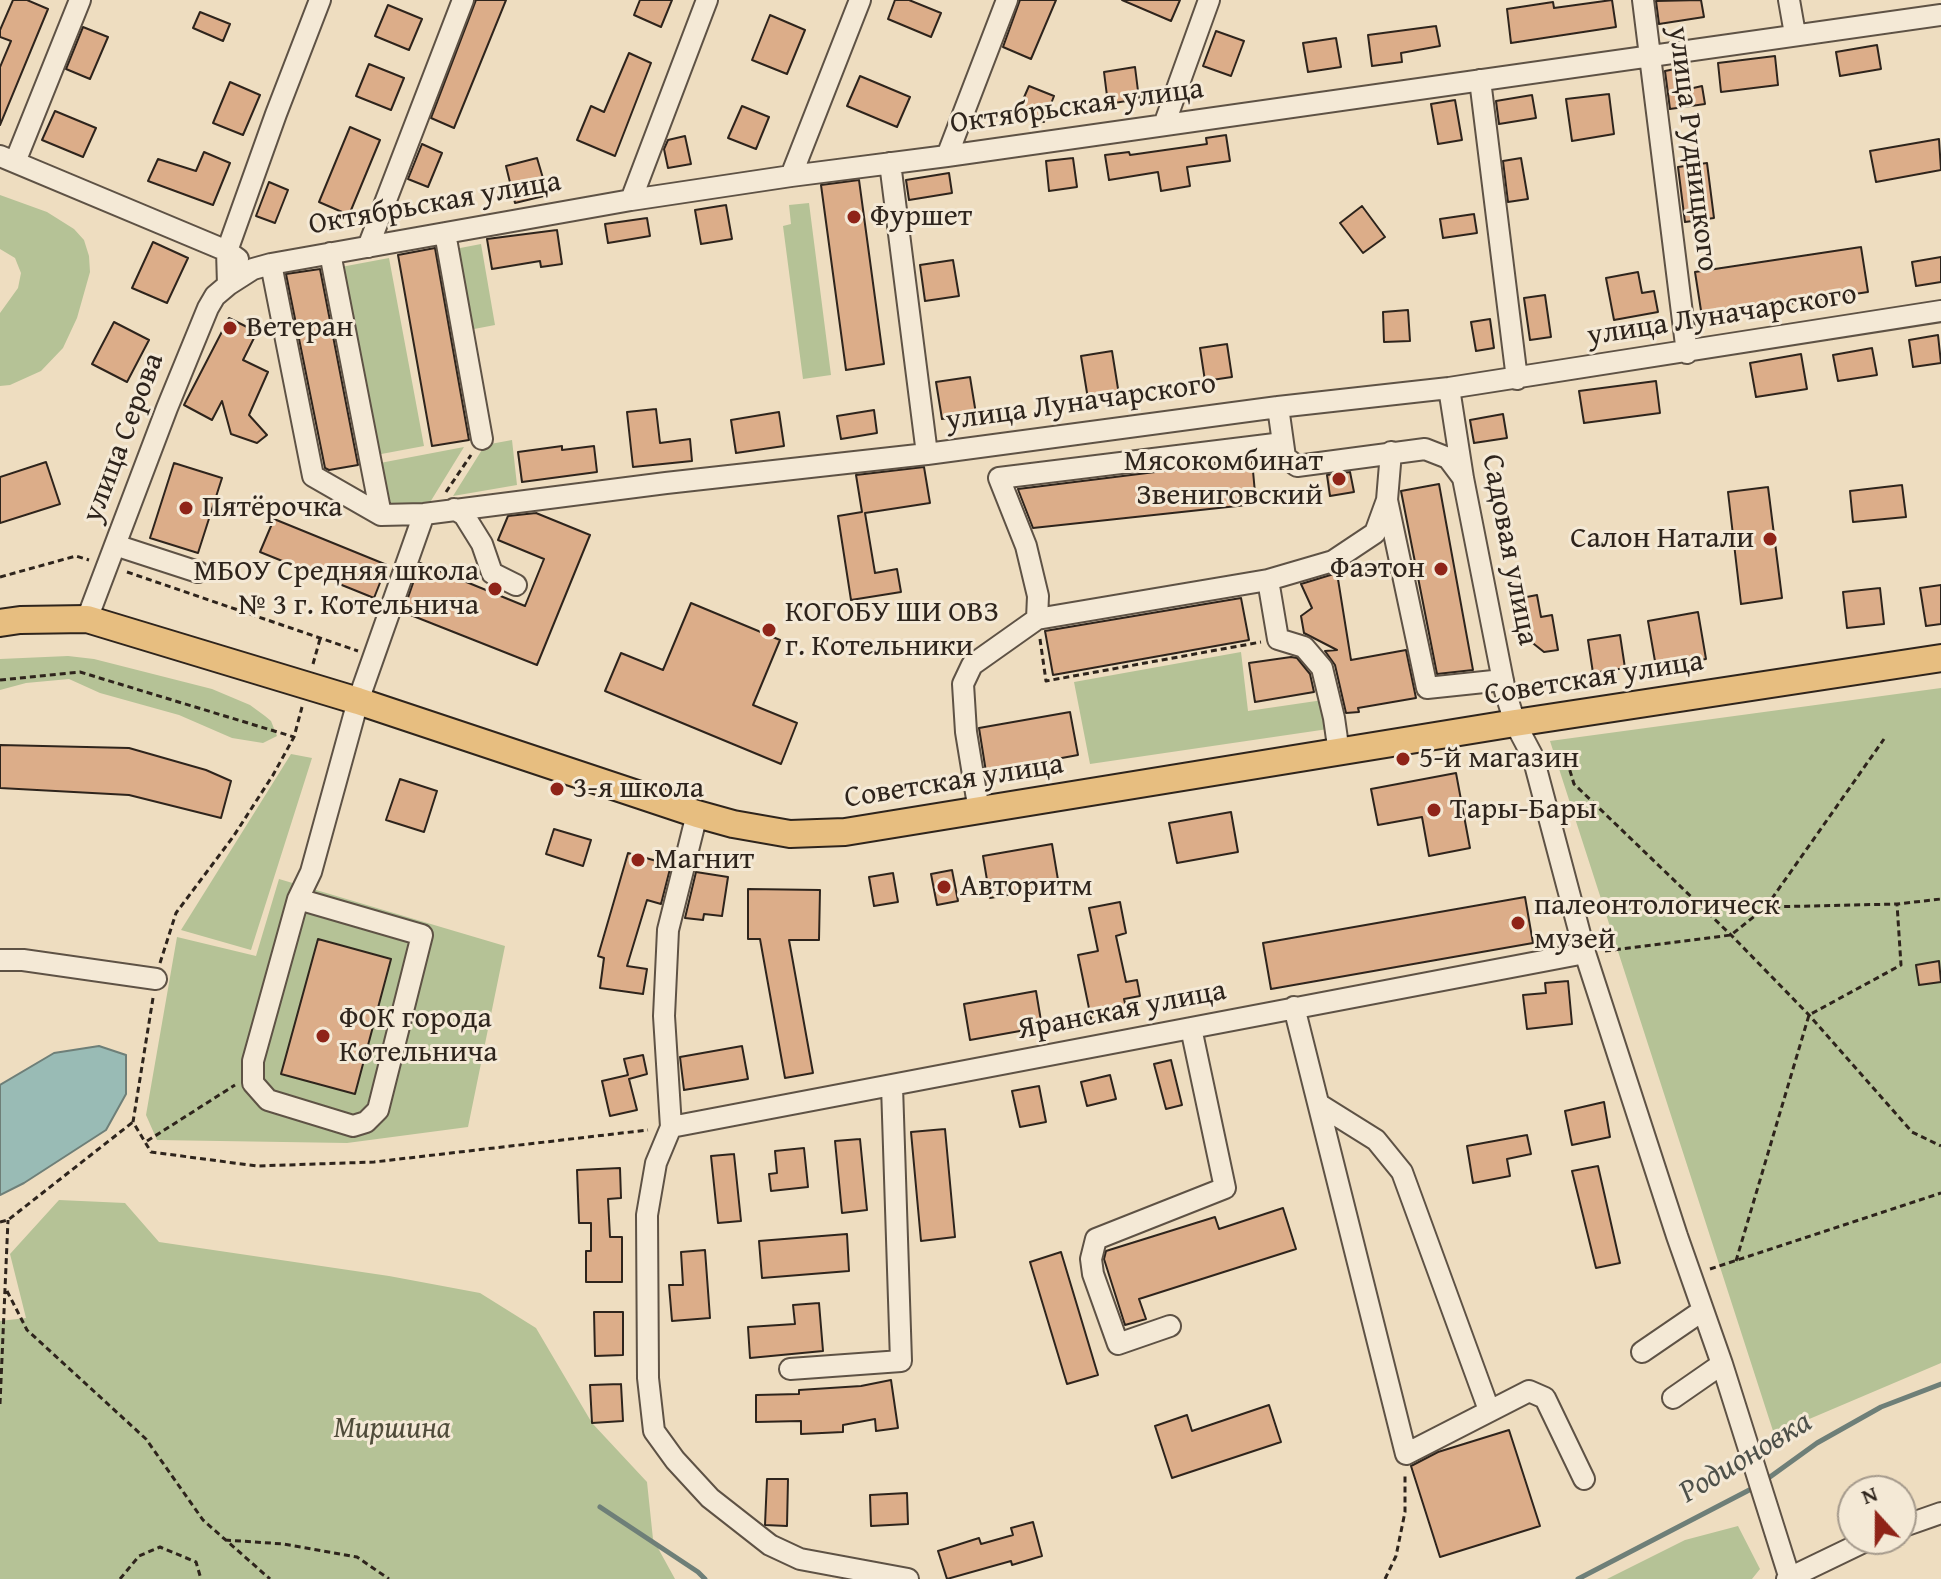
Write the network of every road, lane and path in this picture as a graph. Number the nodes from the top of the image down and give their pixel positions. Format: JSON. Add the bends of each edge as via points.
{"nodes":[{"id":1,"x":80,"y":0,"type":"edge"},
{"id":2,"x":320,"y":0,"type":"edge"},
{"id":3,"x":463,"y":0,"type":"edge"},
{"id":4,"x":707,"y":0,"type":"edge"},
{"id":5,"x":860,"y":0,"type":"edge"},
{"id":6,"x":1007,"y":0,"type":"edge"},
{"id":7,"x":1209,"y":0,"type":"edge"},
{"id":8,"x":1643,"y":0,"type":"edge"},
{"id":9,"x":1789,"y":0,"type":"edge"},
{"id":10,"x":1941,"y":15,"type":"edge"},
{"id":11,"x":1795,"y":34,"type":"junction"},
{"id":12,"x":1651,"y":56,"type":"junction"},
{"id":13,"x":1480,"y":80,"type":"junction"},
{"id":14,"x":1164,"y":125,"type":"junction"},
{"id":15,"x":947,"y":156,"type":"junction"},
{"id":16,"x":8,"y":159,"type":"edge"},
{"id":17,"x":890,"y":163,"type":"junction"},
{"id":18,"x":791,"y":176,"type":"junction"},
{"id":19,"x":631,"y":200,"type":"junction"},
{"id":20,"x":445,"y":233,"type":"junction"},
{"id":21,"x":368,"y":247,"type":"junction"},
{"id":22,"x":227,"y":251,"type":"junction"},
{"id":23,"x":330,"y":253,"type":"junction"},
{"id":24,"x":262,"y":266,"type":"junction"},
{"id":25,"x":228,"y":285,"type":"junction"},
{"id":26,"x":1941,"y":311,"type":"edge"},
{"id":27,"x":1687,"y":353,"type":"junction"},
{"id":28,"x":1517,"y":379,"type":"junction"},
{"id":29,"x":1449,"y":388,"type":"junction"},
{"id":30,"x":1278,"y":407,"type":"junction"},
{"id":31,"x":482,"y":439,"type":"joint"},
{"id":32,"x":1283,"y":443,"type":"junction"},
{"id":33,"x":1391,"y":452,"type":"junction"},
{"id":34,"x":927,"y":454,"type":"junction"},
{"id":35,"x":1463,"y":478,"type":"junction"},
{"id":36,"x":1387,"y":500,"type":"junction"},
{"id":37,"x":454,"y":509,"type":"junction"},
{"id":38,"x":428,"y":513,"type":"junction"},
{"id":39,"x":381,"y":515,"type":"junction"},
{"id":40,"x":115,"y":545,"type":"junction"},
{"id":41,"x":107,"y":565,"type":"junction"},
{"id":42,"x":198,"y":572,"type":"dead end"},
{"id":43,"x":0,"y":577,"type":"edge"},
{"id":44,"x":1268,"y":580,"type":"junction"},
{"id":45,"x":516,"y":585,"type":"dead end"},
{"id":46,"x":87,"y":619,"type":"junction"},
{"id":47,"x":1037,"y":619,"type":"junction"},
{"id":48,"x":0,"y":623,"type":"edge"},
{"id":49,"x":320,"y":639,"type":"junction"},
{"id":50,"x":1278,"y":639,"type":"junction"},
{"id":51,"x":373,"y":656,"type":"junction"},
{"id":52,"x":1941,"y":658,"type":"edge"},
{"id":53,"x":0,"y":680,"type":"edge"},
{"id":54,"x":1503,"y":680,"type":"junction"},
{"id":55,"x":306,"y":686,"type":"junction"},
{"id":56,"x":358,"y":701,"type":"junction"},
{"id":57,"x":1515,"y":723,"type":"junction"},
{"id":58,"x":294,"y":737,"type":"junction"},
{"id":59,"x":1884,"y":739,"type":"dead end"},
{"id":60,"x":1564,"y":751,"type":"dead end"},
{"id":61,"x":1339,"y":753,"type":"junction"},
{"id":62,"x":979,"y":811,"type":"junction"},
{"id":63,"x":697,"y":814,"type":"junction"},
{"id":64,"x":298,"y":899,"type":"junction"},
{"id":65,"x":1941,"y":899,"type":"edge"},
{"id":66,"x":1897,"y":904,"type":"junction"},
{"id":67,"x":1766,"y":907,"type":"junction"},
{"id":68,"x":1731,"y":935,"type":"junction"},
{"id":69,"x":1585,"y":953,"type":"junction"},
{"id":70,"x":0,"y":960,"type":"edge"},
{"id":71,"x":156,"y":979,"type":"junction"},
{"id":72,"x":1294,"y":1007,"type":"junction"},
{"id":73,"x":1809,"y":1015,"type":"junction"},
{"id":74,"x":1191,"y":1028,"type":"junction"},
{"id":75,"x":252,"y":1074,"type":"junction"},
{"id":76,"x":892,"y":1086,"type":"junction"},
{"id":77,"x":1320,"y":1105,"type":"junction"},
{"id":78,"x":133,"y":1122,"type":"junction"},
{"id":79,"x":671,"y":1127,"type":"junction"},
{"id":80,"x":146,"y":1142,"type":"junction"},
{"id":81,"x":1941,"y":1146,"type":"edge"},
{"id":82,"x":1941,"y":1193,"type":"edge"},
{"id":83,"x":8,"y":1220,"type":"junction"},
{"id":84,"x":0,"y":1222,"type":"edge"},
{"id":85,"x":1736,"y":1261,"type":"junction"},
{"id":86,"x":1706,"y":1270,"type":"dead end"},
{"id":87,"x":7,"y":1291,"type":"junction"},
{"id":88,"x":1702,"y":1311,"type":"junction"},
{"id":89,"x":1170,"y":1326,"type":"dead end"},
{"id":90,"x":1642,"y":1352,"type":"dead end"},
{"id":91,"x":1722,"y":1364,"type":"junction"},
{"id":92,"x":790,"y":1369,"type":"dead end"},
{"id":93,"x":1673,"y":1398,"type":"dead end"},
{"id":94,"x":0,"y":1404,"type":"edge"},
{"id":95,"x":1489,"y":1410,"type":"junction"},
{"id":96,"x":1406,"y":1454,"type":"junction"},
{"id":97,"x":1584,"y":1479,"type":"dead end"},
{"id":98,"x":1941,"y":1513,"type":"edge"},
{"id":99,"x":1917,"y":1521,"type":"edge"},
{"id":100,"x":225,"y":1540,"type":"junction"},
{"id":101,"x":1837,"y":1555,"type":"edge"},
{"id":102,"x":1789,"y":1578,"type":"edge"},
{"id":103,"x":120,"y":1579,"type":"edge"},
{"id":104,"x":201,"y":1579,"type":"edge"},
{"id":105,"x":270,"y":1579,"type":"edge"},
{"id":106,"x":389,"y":1579,"type":"edge"},
{"id":107,"x":908,"y":1579,"type":"edge"},
{"id":108,"x":1385,"y":1579,"type":"edge"}],
"edges":[{"from":1,"to":16,"type":"street"},
{"from":2,"to":22,"type":"street"},
{"from":3,"to":21,"type":"street"},
{"from":4,"to":19,"type":"street"},
{"from":5,"to":18,"type":"street"},
{"from":6,"to":15,"type":"street"},
{"from":7,"to":14,"type":"street"},
{"from":8,"to":12,"type":"street","name":"улица Рудницкого"},
{"from":9,"to":11,"type":"street"},
{"from":10,"to":11,"type":"street","name":"Октябрьская улица"},
{"from":11,"to":12,"type":"street","name":"Октябрьская улица"},
{"from":12,"to":13,"type":"street","name":"Октябрьская улица"},
{"from":12,"to":27,"type":"street","name":"улица Рудницкого"},
{"from":13,"to":14,"type":"street","name":"Октябрьская улица"},
{"from":13,"to":28,"type":"street"},
{"from":14,"to":15,"type":"street","name":"Октябрьская улица"},
{"from":15,"to":17,"type":"street","name":"Октябрьская улица"},
{"from":16,"to":22,"type":"street"},
{"from":17,"to":18,"type":"street","name":"Октябрьская улица"},
{"from":17,"to":34,"type":"street"},
{"from":18,"to":19,"type":"street","name":"Октябрьская улица"},
{"from":19,"to":20,"type":"street","name":"Октябрьская улица"},
{"from":20,"to":21,"type":"street","name":"Октябрьская улица"},
{"from":20,"to":31,"type":"street"},
{"from":21,"to":23,"type":"street","name":"Октябрьская улица"},
{"from":22,"to":24,"type":"street"},
{"from":22,"to":25,"type":"street"},
{"from":23,"to":24,"type":"street","name":"Октябрьская улица"},
{"from":23,"to":39,"type":"street"},
{"from":24,"to":25,"type":"street","name":"Октябрьская улица"},
{"from":24,"to":39,"type":"street","via":[[313,476]]},
{"from":25,"to":40,"type":"street","name":"улица Серова","via":[[208,308]]},
{"from":26,"to":27,"type":"street","name":"улица Луначарского"},
{"from":27,"to":28,"type":"street","name":"улица Луначарского"},
{"from":28,"to":29,"type":"street","name":"улица Луначарского"},
{"from":29,"to":30,"type":"street","name":"улица Луначарского"},
{"from":29,"to":35,"type":"street","name":"Садовая улица"},
{"from":30,"to":32,"type":"street"},
{"from":30,"to":34,"type":"street","name":"улица Луначарского"},
{"from":31,"to":38,"type":"path"},
{"from":32,"to":33,"type":"street","via":[[1285,457],[1297,466]]},
{"from":32,"to":47,"type":"street","via":[[999,478],[1026,546],[1038,596]]},
{"from":33,"to":35,"type":"street","via":[[1425,449],[1448,458]]},
{"from":33,"to":36,"type":"street"},
{"from":34,"to":37,"type":"street","name":"улица Луначарского"},
{"from":35,"to":54,"type":"street","name":"Садовая улица"},
{"from":36,"to":44,"type":"street","via":[[1375,533],[1333,561]]},
{"from":36,"to":54,"type":"street","via":[[1427,688]]},
{"from":37,"to":38,"type":"street","name":"улица Луначарского"},
{"from":37,"to":45,"type":"street","via":[[464,515],[482,544],[492,573]]},
{"from":38,"to":39,"type":"street","name":"улица Луначарского"},
{"from":38,"to":51,"type":"street"},
{"from":40,"to":41,"type":"street","name":"улица Серова"},
{"from":40,"to":42,"type":"street"},
{"from":41,"to":43,"type":"path","via":[[76,556]]},
{"from":41,"to":46,"type":"street","name":"улица Серова"},
{"from":41,"to":49,"type":"path"},
{"from":44,"to":47,"type":"street"},
{"from":44,"to":50,"type":"street"},
{"from":46,"to":48,"type":"main road","name":"Советская улица"},
{"from":46,"to":55,"type":"main road","name":"Советская улица"},
{"from":47,"to":50,"type":"path","via":[[1046,681]]},
{"from":47,"to":62,"type":"street","via":[[972,665],[963,684]]},
{"from":49,"to":51,"type":"path"},
{"from":49,"to":55,"type":"path"},
{"from":50,"to":61,"type":"street","via":[[1304,647],[1322,668]]},
{"from":51,"to":56,"type":"street"},
{"from":52,"to":57,"type":"main road","name":"Советская улица"},
{"from":53,"to":58,"type":"path","via":[[80,672]]},
{"from":54,"to":57,"type":"street","name":"Садовая улица"},
{"from":55,"to":56,"type":"main road","name":"Советская улица"},
{"from":55,"to":58,"type":"path"},
{"from":56,"to":63,"type":"main road","name":"Советская улица"},
{"from":56,"to":64,"type":"street","via":[[311,872]]},
{"from":57,"to":61,"type":"main road","name":"Советская улица"},
{"from":57,"to":69,"type":"street","name":"Садовая улица","via":[[1533,757]]},
{"from":58,"to":71,"type":"path","via":[[233,837],[176,913]]},
{"from":59,"to":67,"type":"path"},
{"from":60,"to":68,"type":"path","via":[[1574,784]]},
{"from":61,"to":62,"type":"main road","name":"Советская улица"},
{"from":62,"to":63,"type":"main road","name":"Советская улица","via":[[845,832],[790,834]]},
{"from":63,"to":79,"type":"street","via":[[668,930],[664,1016]]},
{"from":64,"to":75,"type":"street"},
{"from":64,"to":75,"type":"street","via":[[422,935],[378,1110],[353,1126],[268,1100]]},
{"from":65,"to":66,"type":"path"},
{"from":66,"to":67,"type":"path"},
{"from":66,"to":73,"type":"path","via":[[1901,965]]},
{"from":67,"to":68,"type":"path"},
{"from":68,"to":69,"type":"path"},
{"from":68,"to":73,"type":"path"},
{"from":69,"to":72,"type":"street","name":"Яранская улица"},
{"from":69,"to":88,"type":"street","name":"Садовая улица"},
{"from":70,"to":71,"type":"street"},
{"from":71,"to":78,"type":"path"},
{"from":72,"to":74,"type":"street","name":"Яранская улица"},
{"from":72,"to":77,"type":"street"},
{"from":73,"to":81,"type":"path","via":[[1912,1132]]},
{"from":73,"to":85,"type":"path"},
{"from":74,"to":76,"type":"street","name":"Яранская улица"},
{"from":74,"to":89,"type":"street","via":[[1225,1188],[1096,1239],[1091,1259],[1118,1344]]},
{"from":75,"to":80,"type":"path"},
{"from":76,"to":79,"type":"street","name":"Яранская улица"},
{"from":76,"to":92,"type":"street","via":[[901,1361]]},
{"from":77,"to":95,"type":"street","via":[[1376,1140],[1402,1172]]},
{"from":77,"to":96,"type":"street"},
{"from":78,"to":80,"type":"path"},
{"from":78,"to":83,"type":"path"},
{"from":79,"to":80,"type":"path","via":[[374,1162],[257,1166],[151,1152]]},
{"from":79,"to":107,"type":"street","via":[[656,1163],[647,1215],[648,1378],[654,1431],[710,1498],[770,1545],[800,1559]]},
{"from":82,"to":85,"type":"path"},
{"from":83,"to":84,"type":"path"},
{"from":83,"to":87,"type":"path"},
{"from":85,"to":86,"type":"path"},
{"from":87,"to":94,"type":"path"},
{"from":87,"to":100,"type":"path","via":[[27,1330],[146,1439],[203,1520]]},
{"from":88,"to":90,"type":"street"},
{"from":88,"to":91,"type":"street","name":"Садовая улица"},
{"from":91,"to":93,"type":"street"},
{"from":91,"to":102,"type":"street","name":"Садовая улица"},
{"from":95,"to":96,"type":"street"},
{"from":95,"to":97,"type":"street","via":[[1529,1391],[1545,1398]]},
{"from":96,"to":108,"type":"path","via":[[1405,1512]]},
{"from":98,"to":99,"type":"street"},
{"from":100,"to":105,"type":"path"},
{"from":100,"to":106,"type":"path","via":[[357,1557]]},
{"from":101,"to":102,"type":"street"},
{"from":103,"to":104,"type":"path","via":[[139,1556],[160,1547],[196,1562]]}]}
